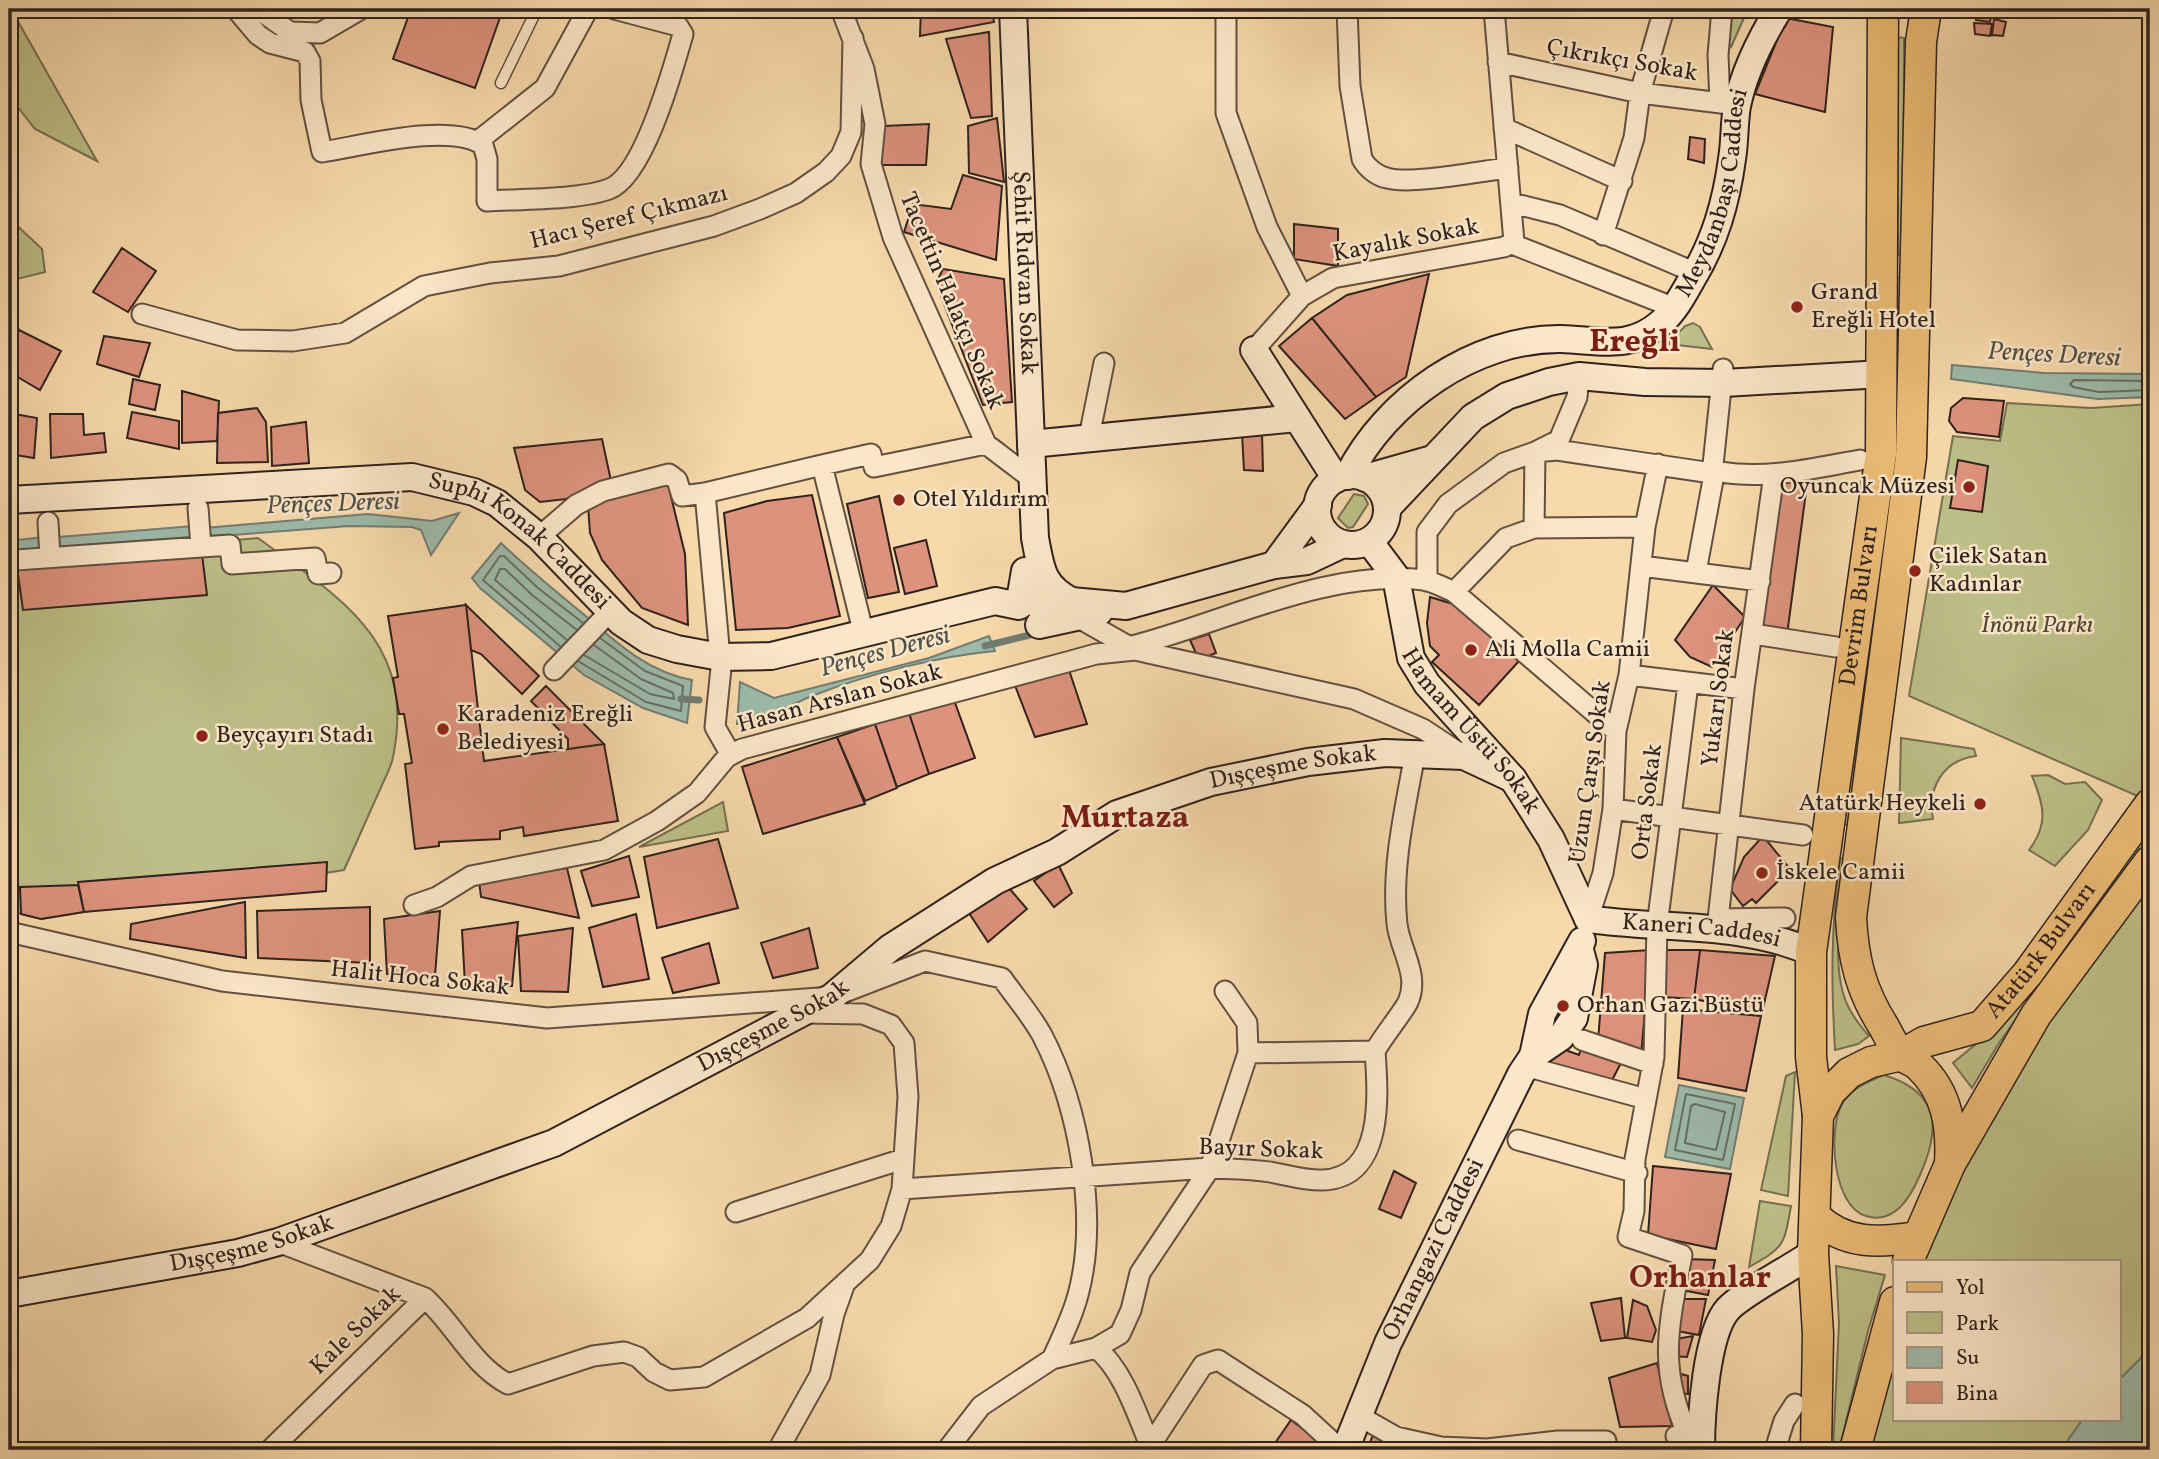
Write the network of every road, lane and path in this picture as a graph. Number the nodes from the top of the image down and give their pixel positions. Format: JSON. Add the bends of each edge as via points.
{"nodes":[{"id":1,"x":236,"y":9,"type":"edge"},
{"id":2,"x":258,"y":9,"type":"edge"},
{"id":3,"x":361,"y":9,"type":"edge"},
{"id":4,"x":537,"y":9,"type":"edge"},
{"id":5,"x":588,"y":9,"type":"edge"},
{"id":6,"x":615,"y":9,"type":"edge"},
{"id":7,"x":841,"y":9,"type":"edge"},
{"id":8,"x":1013,"y":9,"type":"edge"},
{"id":9,"x":1226,"y":9,"type":"edge"},
{"id":10,"x":1347,"y":9,"type":"edge"},
{"id":11,"x":1494,"y":9,"type":"edge"},
{"id":12,"x":1664,"y":9,"type":"edge"},
{"id":13,"x":1722,"y":9,"type":"edge"},
{"id":14,"x":1779,"y":9,"type":"edge"},
{"id":15,"x":1883,"y":9,"type":"edge"},
{"id":16,"x":1926,"y":9,"type":"edge"},
{"id":17,"x":853,"y":38,"type":"junction"},
{"id":18,"x":1498,"y":62,"type":"junction"},
{"id":19,"x":501,"y":83,"type":"dead end"},
{"id":20,"x":1640,"y":93,"type":"junction"},
{"id":21,"x":1729,"y":104,"type":"junction"},
{"id":22,"x":1504,"y":128,"type":"junction"},
{"id":23,"x":478,"y":141,"type":"junction"},
{"id":24,"x":1508,"y":168,"type":"junction"},
{"id":25,"x":1622,"y":181,"type":"junction"},
{"id":26,"x":1512,"y":202,"type":"junction"},
{"id":27,"x":1603,"y":235,"type":"junction"},
{"id":28,"x":1512,"y":244,"type":"junction"},
{"id":29,"x":1696,"y":272,"type":"junction"},
{"id":30,"x":1302,"y":296,"type":"junction"},
{"id":31,"x":1675,"y":308,"type":"junction"},
{"id":32,"x":142,"y":314,"type":"dead end"},
{"id":33,"x":1254,"y":350,"type":"joint"},
{"id":34,"x":1104,"y":363,"type":"dead end"},
{"id":35,"x":1883,"y":374,"type":"junction"},
{"id":36,"x":1579,"y":376,"type":"junction"},
{"id":37,"x":1723,"y":376,"type":"junction"},
{"id":38,"x":1297,"y":418,"type":"junction"},
{"id":39,"x":1089,"y":437,"type":"junction"},
{"id":40,"x":986,"y":444,"type":"junction"},
{"id":41,"x":1031,"y":444,"type":"junction"},
{"id":42,"x":1535,"y":452,"type":"junction"},
{"id":43,"x":1429,"y":460,"type":"junction"},
{"id":44,"x":1860,"y":460,"type":"dead end"},
{"id":45,"x":1658,"y":464,"type":"junction"},
{"id":46,"x":822,"y":465,"type":"junction"},
{"id":47,"x":1713,"y":472,"type":"junction"},
{"id":48,"x":1774,"y":474,"type":"junction"},
{"id":49,"x":1350,"y":478,"type":"junction"},
{"id":50,"x":1032,"y":479,"type":"junction"},
{"id":51,"x":705,"y":493,"type":"junction"},
{"id":52,"x":9,"y":500,"type":"edge"},
{"id":53,"x":1318,"y":505,"type":"junction"},
{"id":54,"x":198,"y":508,"type":"dead end"},
{"id":55,"x":1387,"y":508,"type":"junction"},
{"id":56,"x":48,"y":522,"type":"dead end"},
{"id":57,"x":1645,"y":527,"type":"junction"},
{"id":58,"x":1534,"y":528,"type":"junction"},
{"id":59,"x":539,"y":537,"type":"junction"},
{"id":60,"x":1369,"y":541,"type":"junction"},
{"id":61,"x":1343,"y":544,"type":"junction"},
{"id":62,"x":201,"y":546,"type":"junction"},
{"id":63,"x":50,"y":557,"type":"junction"},
{"id":64,"x":9,"y":565,"type":"edge"},
{"id":65,"x":1274,"y":565,"type":"junction"},
{"id":66,"x":1641,"y":566,"type":"junction"},
{"id":67,"x":1033,"y":572,"type":"junction"},
{"id":68,"x":1696,"y":572,"type":"junction"},
{"id":69,"x":331,"y":573,"type":"dead end"},
{"id":70,"x":1396,"y":580,"type":"junction"},
{"id":71,"x":1427,"y":580,"type":"junction"},
{"id":72,"x":1760,"y":581,"type":"junction"},
{"id":73,"x":1454,"y":592,"type":"junction"},
{"id":74,"x":1022,"y":612,"type":"junction"},
{"id":75,"x":1080,"y":615,"type":"junction"},
{"id":76,"x":601,"y":621,"type":"dead end"},
{"id":77,"x":863,"y":631,"type":"junction"},
{"id":78,"x":1753,"y":634,"type":"junction"},
{"id":79,"x":1836,"y":647,"type":"dead end"},
{"id":80,"x":1132,"y":649,"type":"junction"},
{"id":81,"x":720,"y":657,"type":"junction"},
{"id":82,"x":1067,"y":662,"type":"junction"},
{"id":83,"x":554,"y":670,"type":"dead end"},
{"id":84,"x":1629,"y":675,"type":"junction"},
{"id":85,"x":1688,"y":684,"type":"junction"},
{"id":86,"x":1744,"y":688,"type":"junction"},
{"id":87,"x":1616,"y":731,"type":"junction"},
{"id":88,"x":1415,"y":754,"type":"junction"},
{"id":89,"x":731,"y":755,"type":"junction"},
{"id":90,"x":1464,"y":756,"type":"junction"},
{"id":91,"x":1513,"y":779,"type":"junction"},
{"id":92,"x":2150,"y":804,"type":"edge"},
{"id":93,"x":1613,"y":809,"type":"junction"},
{"id":94,"x":1670,"y":816,"type":"junction"},
{"id":95,"x":1728,"y":822,"type":"junction"},
{"id":96,"x":1803,"y":835,"type":"dead end"},
{"id":97,"x":2150,"y":861,"type":"edge"},
{"id":98,"x":414,"y":905,"type":"dead end"},
{"id":99,"x":1785,"y":918,"type":"dead end"},
{"id":100,"x":1588,"y":919,"type":"junction"},
{"id":101,"x":1717,"y":924,"type":"junction"},
{"id":102,"x":1657,"y":926,"type":"junction"},
{"id":103,"x":9,"y":932,"type":"edge"},
{"id":104,"x":1811,"y":952,"type":"junction"},
{"id":105,"x":1225,"y":992,"type":"dead end"},
{"id":106,"x":832,"y":997,"type":"junction"},
{"id":107,"x":802,"y":1013,"type":"junction"},
{"id":108,"x":1582,"y":1040,"type":"dead end"},
{"id":109,"x":1375,"y":1051,"type":"junction"},
{"id":110,"x":1248,"y":1052,"type":"junction"},
{"id":111,"x":1902,"y":1055,"type":"junction"},
{"id":112,"x":1534,"y":1062,"type":"junction"},
{"id":113,"x":1653,"y":1064,"type":"junction"},
{"id":114,"x":1646,"y":1099,"type":"junction"},
{"id":115,"x":1818,"y":1116,"type":"junction"},
{"id":116,"x":1518,"y":1140,"type":"dead end"},
{"id":117,"x":903,"y":1158,"type":"junction"},
{"id":118,"x":1950,"y":1164,"type":"junction"},
{"id":119,"x":1210,"y":1168,"type":"junction"},
{"id":120,"x":1637,"y":1173,"type":"junction"},
{"id":121,"x":1082,"y":1177,"type":"junction"},
{"id":122,"x":901,"y":1189,"type":"junction"},
{"id":123,"x":736,"y":1212,"type":"dead end"},
{"id":124,"x":1816,"y":1217,"type":"junction"},
{"id":125,"x":278,"y":1242,"type":"junction"},
{"id":126,"x":1912,"y":1249,"type":"edge"},
{"id":127,"x":1813,"y":1253,"type":"junction"},
{"id":128,"x":846,"y":1279,"type":"junction"},
{"id":129,"x":9,"y":1294,"type":"edge"},
{"id":130,"x":425,"y":1298,"type":"junction"},
{"id":131,"x":1893,"y":1309,"type":"edge"},
{"id":132,"x":1096,"y":1348,"type":"junction"},
{"id":133,"x":1052,"y":1359,"type":"junction"},
{"id":134,"x":1796,"y":1404,"type":"dead end"},
{"id":135,"x":1359,"y":1416,"type":"junction"},
{"id":136,"x":1688,"y":1440,"type":"edge"},
{"id":137,"x":1605,"y":1441,"type":"dead end"},
{"id":138,"x":1402,"y":1444,"type":"edge"},
{"id":139,"x":1151,"y":1448,"type":"edge"},
{"id":140,"x":270,"y":1450,"type":"edge"},
{"id":141,"x":778,"y":1450,"type":"edge"},
{"id":142,"x":947,"y":1450,"type":"edge"},
{"id":143,"x":1343,"y":1450,"type":"edge"},
{"id":144,"x":1775,"y":1450,"type":"edge"},
{"id":145,"x":1816,"y":1450,"type":"edge"},
{"id":146,"x":1855,"y":1450,"type":"edge"}],
"edges":[{"from":1,"to":23,"type":"street","via":[[270,43],[305,52],[322,152],[427,136]]},
{"from":2,"to":3,"type":"street","via":[[290,32],[320,33]]},
{"from":4,"to":19,"type":"lane"},
{"from":5,"to":23,"type":"street","via":[[545,88]]},
{"from":6,"to":23,"type":"street","via":[[678,26],[683,33],[637,164],[611,189],[486,201],[487,159]]},
{"from":7,"to":17,"type":"street","name":"Tacettin Halatçı Sokak"},
{"from":8,"to":41,"type":"street","name":"Şehit Rıdvan Sokak"},
{"from":9,"to":30,"type":"street","via":[[1226,113],[1268,227]]},
{"from":10,"to":24,"type":"street","via":[[1350,86],[1366,166],[1388,179]]},
{"from":11,"to":18,"type":"street","name":"Kayalık Sokak"},
{"from":12,"to":20,"type":"street"},
{"from":13,"to":21,"type":"street","via":[[1718,55]]},
{"from":14,"to":21,"type":"street","name":"Meydanbaşı Caddesi"},
{"from":15,"to":35,"type":"main road","name":"Devrim Bulvarı"},
{"from":16,"to":111,"type":"main road","name":"Devrim Bulvarı","via":[[1921,42],[1911,457],[1851,917],[1860,983]]},
{"from":17,"to":32,"type":"street","name":"Hacı Şeref Çıkmazı","via":[[851,132],[841,156],[796,192],[760,209],[714,226],[559,266],[424,286],[345,333],[293,341],[237,340]]},
{"from":17,"to":40,"type":"street","name":"Tacettin Halatçı Sokak","via":[[874,124],[872,164],[878,193],[909,276]]},
{"from":18,"to":20,"type":"street","name":"Çıkrıkçı Sokak"},
{"from":18,"to":22,"type":"street","name":"Kayalık Sokak"},
{"from":20,"to":21,"type":"street","name":"Çıkrıkçı Sokak"},
{"from":20,"to":25,"type":"street"},
{"from":21,"to":29,"type":"street","name":"Meydanbaşı Caddesi","via":[[1724,205]]},
{"from":22,"to":24,"type":"street","name":"Kayalık Sokak"},
{"from":22,"to":25,"type":"street"},
{"from":24,"to":26,"type":"street","name":"Kayalık Sokak"},
{"from":25,"to":27,"type":"street"},
{"from":26,"to":27,"type":"street","via":[[1560,215]]},
{"from":26,"to":28,"type":"street","name":"Kayalık Sokak"},
{"from":27,"to":29,"type":"street"},
{"from":28,"to":30,"type":"street","name":"Kayalık Sokak","via":[[1333,278]]},
{"from":28,"to":31,"type":"street","name":"Kayalık Sokak"},
{"from":29,"to":31,"type":"street","name":"Meydanbaşı Caddesi"},
{"from":30,"to":33,"type":"street","name":"Kayalık Sokak"},
{"from":31,"to":49,"type":"street","name":"Meydanbaşı Caddesi","via":[[1635,340],[1616,344],[1560,339],[1510,345],[1478,356],[1424,386],[1363,446]]},
{"from":33,"to":38,"type":"street"},
{"from":34,"to":39,"type":"street"},
{"from":35,"to":37,"type":"street"},
{"from":35,"to":104,"type":"main road","name":"Devrim Bulvarı","via":[[1880,467]]},
{"from":36,"to":37,"type":"street","via":[[1644,382]]},
{"from":36,"to":42,"type":"street","via":[[1577,397],[1559,440]]},
{"from":36,"to":43,"type":"street","via":[[1507,396],[1473,417]]},
{"from":37,"to":47,"type":"street"},
{"from":38,"to":39,"type":"street"},
{"from":38,"to":49,"type":"street"},
{"from":39,"to":41,"type":"street"},
{"from":40,"to":46,"type":"street","via":[[874,467],[871,454]]},
{"from":40,"to":50,"type":"street","name":"Tacettin Halatçı Sokak"},
{"from":41,"to":50,"type":"street","name":"Şehit Rıdvan Sokak"},
{"from":42,"to":45,"type":"street","via":[[1556,450]]},
{"from":42,"to":58,"type":"street"},
{"from":42,"to":71,"type":"street","via":[[1504,463],[1448,504],[1427,531]]},
{"from":43,"to":49,"type":"street"},
{"from":43,"to":55,"type":"street"},
{"from":44,"to":48,"type":"street"},
{"from":45,"to":47,"type":"street"},
{"from":45,"to":57,"type":"street","name":"Uzun Çarşı Sokak"},
{"from":46,"to":51,"type":"street"},
{"from":46,"to":77,"type":"street"},
{"from":47,"to":48,"type":"street"},
{"from":47,"to":68,"type":"street"},
{"from":48,"to":72,"type":"street","name":"Yukarı Sokak"},
{"from":49,"to":53,"type":"street","via":[[1322,493]]},
{"from":49,"to":55,"type":"street","via":[[1380,490]]},
{"from":50,"to":67,"type":"street","name":"Şehit Rıdvan Sokak"},
{"from":51,"to":59,"type":"street","via":[[682,496],[669,474],[603,491],[576,505]]},
{"from":51,"to":81,"type":"street"},
{"from":52,"to":59,"type":"street","name":"Suphi Konak Caddesi","via":[[412,477],[474,492],[497,503]]},
{"from":53,"to":61,"type":"street","via":[[1320,525]]},
{"from":53,"to":65,"type":"street"},
{"from":54,"to":62,"type":"street"},
{"from":55,"to":60,"type":"street","via":[[1383,527]]},
{"from":56,"to":63,"type":"street"},
{"from":57,"to":58,"type":"street"},
{"from":57,"to":66,"type":"street","name":"Uzun Çarşı Sokak"},
{"from":58,"to":73,"type":"street","via":[[1506,538]]},
{"from":59,"to":81,"type":"street","name":"Suphi Konak Caddesi","via":[[621,622],[648,640]]},
{"from":60,"to":61,"type":"street"},
{"from":60,"to":70,"type":"street","name":"Hamam Üstü Sokak"},
{"from":61,"to":65,"type":"street","name":"Suphi Konak Caddesi","via":[[1307,561]]},
{"from":62,"to":63,"type":"street"},
{"from":62,"to":69,"type":"street","via":[[230,545],[232,564],[315,558],[318,574]]},
{"from":63,"to":64,"type":"street","via":[[16,560]]},
{"from":65,"to":75,"type":"street","name":"Suphi Konak Caddesi"},
{"from":66,"to":68,"type":"street"},
{"from":66,"to":84,"type":"street","name":"Uzun Çarşı Sokak"},
{"from":67,"to":74,"type":"street","name":"Şehit Rıdvan Sokak"},
{"from":67,"to":75,"type":"street"},
{"from":68,"to":72,"type":"street"},
{"from":70,"to":71,"type":"street","name":"Hasan Arslan Sokak"},
{"from":70,"to":80,"type":"street","name":"Hasan Arslan Sokak","via":[[1340,583]]},
{"from":70,"to":91,"type":"street","name":"Hamam Üstü Sokak","via":[[1411,658],[1427,684]]},
{"from":71,"to":73,"type":"street"},
{"from":72,"to":78,"type":"street","name":"Yukarı Sokak"},
{"from":73,"to":87,"type":"street"},
{"from":74,"to":75,"type":"street","name":"Suphi Konak Caddesi"},
{"from":74,"to":77,"type":"street","name":"Suphi Konak Caddesi","via":[[963,608]]},
{"from":75,"to":80,"type":"street","name":"Hasan Arslan Sokak"},
{"from":75,"to":82,"type":"street","via":[[1080,651]]},
{"from":76,"to":83,"type":"street"},
{"from":77,"to":81,"type":"street","name":"Suphi Konak Caddesi","via":[[771,656]]},
{"from":78,"to":79,"type":"street"},
{"from":78,"to":86,"type":"street","name":"Yukarı Sokak"},
{"from":80,"to":82,"type":"street","name":"Hasan Arslan Sokak"},
{"from":80,"to":90,"type":"street","name":"Hasan Arslan Sokak","via":[[1354,699],[1423,729]]},
{"from":81,"to":89,"type":"street","via":[[715,727]]},
{"from":82,"to":89,"type":"street","name":"Hasan Arslan Sokak"},
{"from":84,"to":85,"type":"street"},
{"from":84,"to":87,"type":"street","name":"Uzun Çarşı Sokak"},
{"from":85,"to":86,"type":"street"},
{"from":85,"to":94,"type":"street","name":"Orta Sokak"},
{"from":86,"to":95,"type":"street","name":"Yukarı Sokak"},
{"from":87,"to":93,"type":"street","name":"Uzun Çarşı Sokak"},
{"from":88,"to":90,"type":"street","name":"Dışçeşme Sokak"},
{"from":88,"to":106,"type":"street","name":"Dışçeşme Sokak","via":[[1308,762],[1211,782],[1117,814],[1057,852],[995,881],[890,948]]},
{"from":88,"to":109,"type":"street","via":[[1396,900],[1398,927],[1412,975],[1408,1001]]},
{"from":89,"to":98,"type":"street","name":"Hasan Arslan Sokak","via":[[697,793],[604,850],[471,876]]},
{"from":90,"to":91,"type":"street","name":"Dışçeşme Sokak"},
{"from":91,"to":100,"type":"street","name":"Hamam Üstü Sokak","via":[[1551,839]]},
{"from":92,"to":111,"type":"main road","name":"Atatürk Bulvarı","via":[[2028,973],[1982,1026],[1924,1042]]},
{"from":93,"to":94,"type":"street"},
{"from":93,"to":100,"type":"street","name":"Uzun Çarşı Sokak","via":[[1603,873]]},
{"from":94,"to":95,"type":"street"},
{"from":94,"to":102,"type":"street","name":"Orta Sokak"},
{"from":95,"to":96,"type":"street"},
{"from":95,"to":101,"type":"street","name":"Yukarı Sokak"},
{"from":97,"to":118,"type":"main road","name":"Atatürk Bulvarı","via":[[2036,1015]]},
{"from":99,"to":101,"type":"street"},
{"from":100,"to":102,"type":"street","name":"Kaneri Caddesi"},
{"from":100,"to":112,"type":"street","name":"Orhangazi Caddesi","via":[[1580,950],[1542,1014]]},
{"from":101,"to":102,"type":"street","name":"Kaneri Caddesi"},
{"from":101,"to":104,"type":"street","name":"Kaneri Caddesi","via":[[1782,939]]},
{"from":102,"to":113,"type":"street","name":"Orta Sokak"},
{"from":103,"to":106,"type":"street","name":"Halit Hoca Sokak","via":[[222,981],[547,1018]]},
{"from":104,"to":115,"type":"main road","name":"Devrim Bulvarı","via":[[1811,1057]]},
{"from":105,"to":110,"type":"street","via":[[1247,1023]]},
{"from":106,"to":107,"type":"street","name":"Dışçeşme Sokak"},
{"from":106,"to":121,"type":"street","name":"Halit Hoca Sokak","via":[[925,961],[1002,978],[1041,1034],[1069,1096]]},
{"from":107,"to":117,"type":"street","via":[[863,1014],[891,1025],[904,1043],[908,1097]]},
{"from":107,"to":125,"type":"street","name":"Dışçeşme Sokak","via":[[554,1143]]},
{"from":108,"to":113,"type":"street"},
{"from":109,"to":110,"type":"street"},
{"from":109,"to":119,"type":"street","name":"Bayır Sokak","via":[[1378,1117],[1365,1155],[1349,1174],[1324,1180]]},
{"from":110,"to":119,"type":"street"},
{"from":111,"to":115,"type":"main road","name":"Atatürk Bulvarı","via":[[1849,1073],[1830,1091]]},
{"from":111,"to":118,"type":"main road","name":"Atatürk Bulvarı","via":[[1934,1083],[1945,1106],[1952,1128]]},
{"from":112,"to":114,"type":"street"},
{"from":112,"to":135,"type":"street","name":"Orhangazi Caddesi","via":[[1481,1150],[1388,1343]]},
{"from":113,"to":114,"type":"street","name":"Orta Sokak"},
{"from":114,"to":120,"type":"street","name":"Orta Sokak"},
{"from":115,"to":124,"type":"main road","name":"Atatürk Bulvarı"},
{"from":116,"to":120,"type":"street"},
{"from":117,"to":122,"type":"street"},
{"from":117,"to":123,"type":"street"},
{"from":118,"to":126,"type":"main road","name":"Atatürk Bulvarı"},
{"from":119,"to":121,"type":"street","name":"Bayır Sokak"},
{"from":119,"to":132,"type":"street","via":[[1140,1273],[1120,1334]]},
{"from":120,"to":136,"type":"street","name":"Orta Sokak","via":[[1628,1237],[1682,1255],[1668,1326],[1666,1366]]},
{"from":121,"to":122,"type":"street","name":"Bayır Sokak"},
{"from":121,"to":133,"type":"street","name":"Halit Hoca Sokak","via":[[1086,1234],[1078,1293]]},
{"from":122,"to":128,"type":"street","via":[[891,1226],[870,1261]]},
{"from":124,"to":126,"type":"main road","name":"Atatürk Bulvarı","via":[[1835,1233]]},
{"from":124,"to":127,"type":"main road","name":"Atatürk Bulvarı"},
{"from":125,"to":129,"type":"street","name":"Dışçeşme Sokak"},
{"from":125,"to":130,"type":"street","name":"Kale Sokak"},
{"from":127,"to":136,"type":"street","via":[[1727,1310],[1715,1336]]},
{"from":127,"to":145,"type":"main road","name":"Atatürk Bulvarı","via":[[1818,1334]]},
{"from":128,"to":130,"type":"street","via":[[807,1318],[766,1343],[704,1377],[670,1380],[638,1357],[624,1353],[593,1356],[508,1384],[482,1367],[443,1314]]},
{"from":128,"to":141,"type":"street","via":[[820,1375]]},
{"from":130,"to":140,"type":"street","name":"Kale Sokak"},
{"from":131,"to":146,"type":"main road"},
{"from":132,"to":133,"type":"street"},
{"from":132,"to":139,"type":"street","via":[[1106,1356]]},
{"from":133,"to":142,"type":"street","via":[[981,1406]]},
{"from":134,"to":144,"type":"street","via":[[1784,1421]]},
{"from":135,"to":138,"type":"street"},
{"from":135,"to":143,"type":"street","name":"Orhangazi Caddesi"},
{"from":137,"to":138,"type":"street","via":[[1487,1449]]},
{"from":139,"to":143,"type":"street","via":[[1203,1365],[1218,1360],[1303,1415]]}]}
